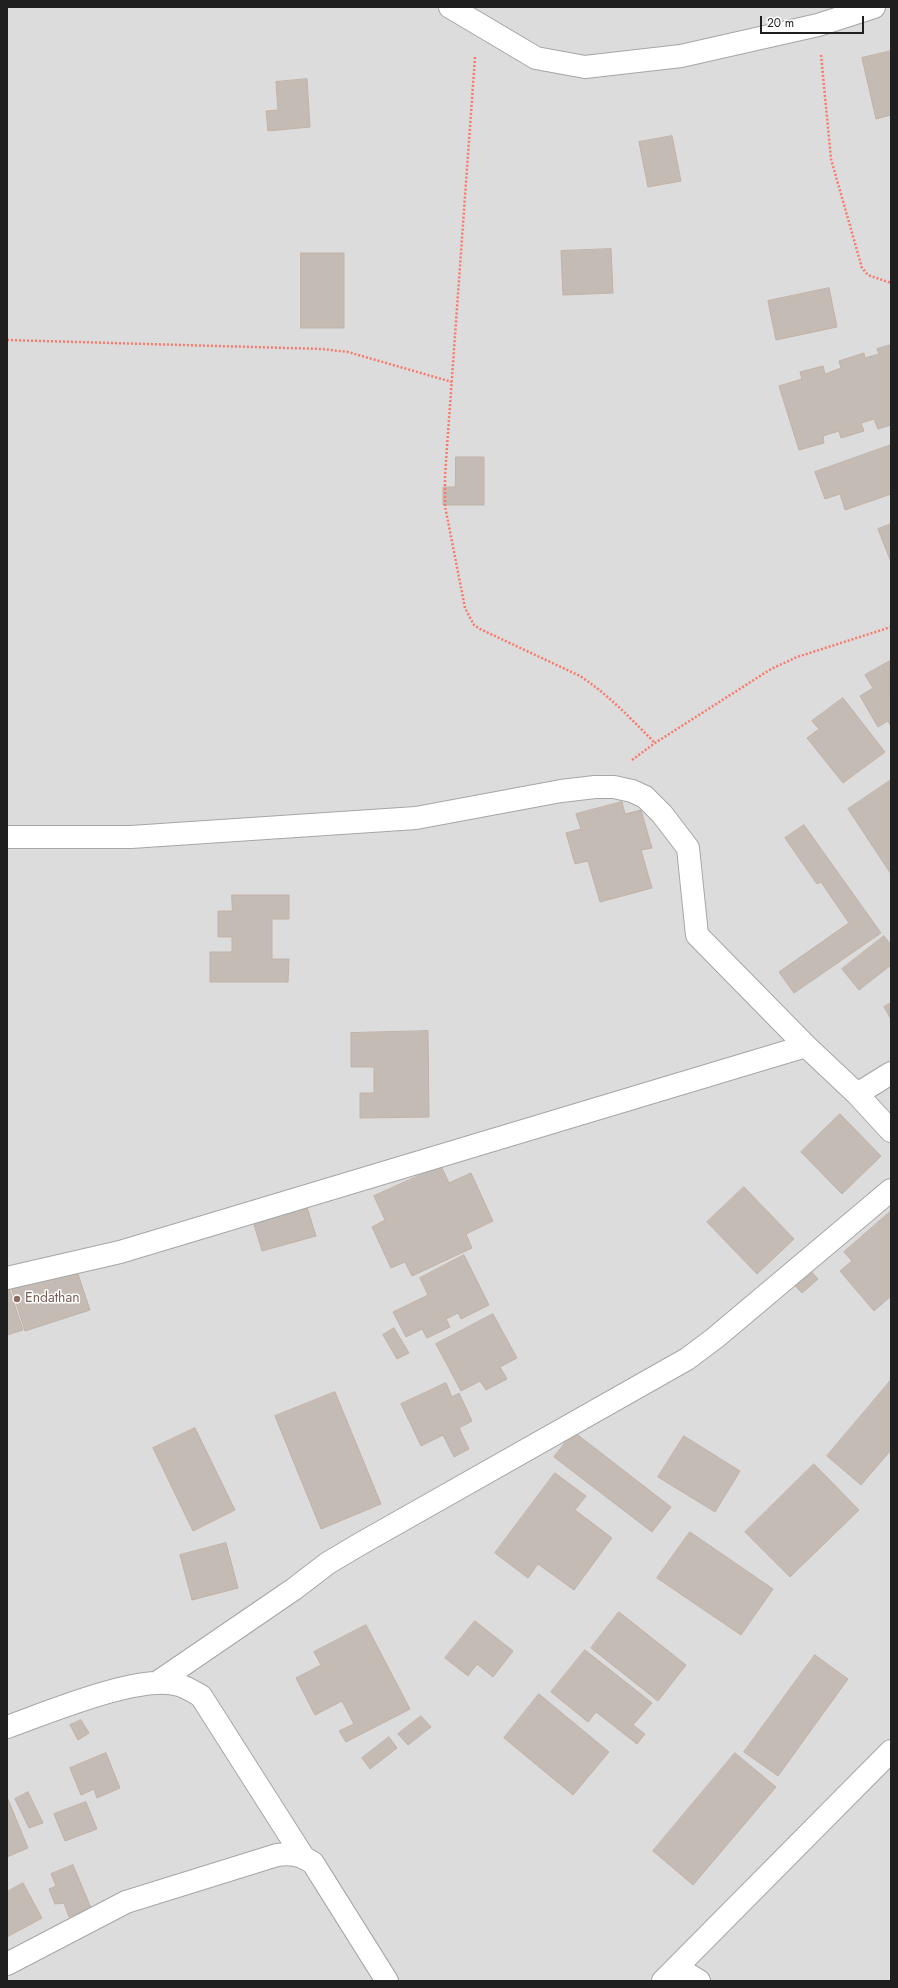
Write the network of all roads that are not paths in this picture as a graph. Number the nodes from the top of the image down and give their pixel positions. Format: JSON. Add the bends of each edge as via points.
{"nodes":[{"id":1,"x":450,"y":7,"type":"edge"},
{"id":2,"x":874,"y":7,"type":"edge"},
{"id":3,"x":479,"y":15,"type":"edge"},
{"id":4,"x":7,"y":836,"type":"edge"},
{"id":5,"x":806,"y":1046,"type":"junction"},
{"id":6,"x":891,"y":1073,"type":"edge"},
{"id":7,"x":857,"y":1094,"type":"junction"},
{"id":8,"x":891,"y":1131,"type":"edge"},
{"id":9,"x":891,"y":1190,"type":"edge"},
{"id":10,"x":7,"y":1278,"type":"edge"},
{"id":11,"x":158,"y":1682,"type":"junction"},
{"id":12,"x":7,"y":1727,"type":"edge"},
{"id":13,"x":891,"y":1751,"type":"edge"},
{"id":14,"x":304,"y":1858,"type":"junction"},
{"id":15,"x":7,"y":1964,"type":"edge"},
{"id":16,"x":670,"y":1974,"type":"edge"},
{"id":17,"x":387,"y":1981,"type":"edge"},
{"id":18,"x":699,"y":1981,"type":"edge"}],
"edges":[{"from":1,"to":3,"type":"street"},
{"from":2,"to":3,"type":"street","via":[[818,26],[681,56],[585,67],[536,58]]},
{"from":4,"to":5,"type":"street","via":[[131,837],[416,818],[560,792],[595,788],[632,791],[645,797],[662,814],[688,848],[697,935]]},
{"from":5,"to":7,"type":"street"},
{"from":5,"to":10,"type":"street","via":[[120,1252]]},
{"from":6,"to":7,"type":"street"},
{"from":7,"to":8,"type":"street"},
{"from":9,"to":11,"type":"street","via":[[687,1359],[328,1563]]},
{"from":11,"to":12,"type":"street","via":[[126,1687]]},
{"from":11,"to":14,"type":"street","via":[[179,1685],[201,1696]]},
{"from":13,"to":16,"type":"street"},
{"from":14,"to":15,"type":"street","via":[[291,1854],[277,1855],[126,1902]]},
{"from":14,"to":17,"type":"street","via":[[313,1863]]},
{"from":16,"to":18,"type":"street"}]}
